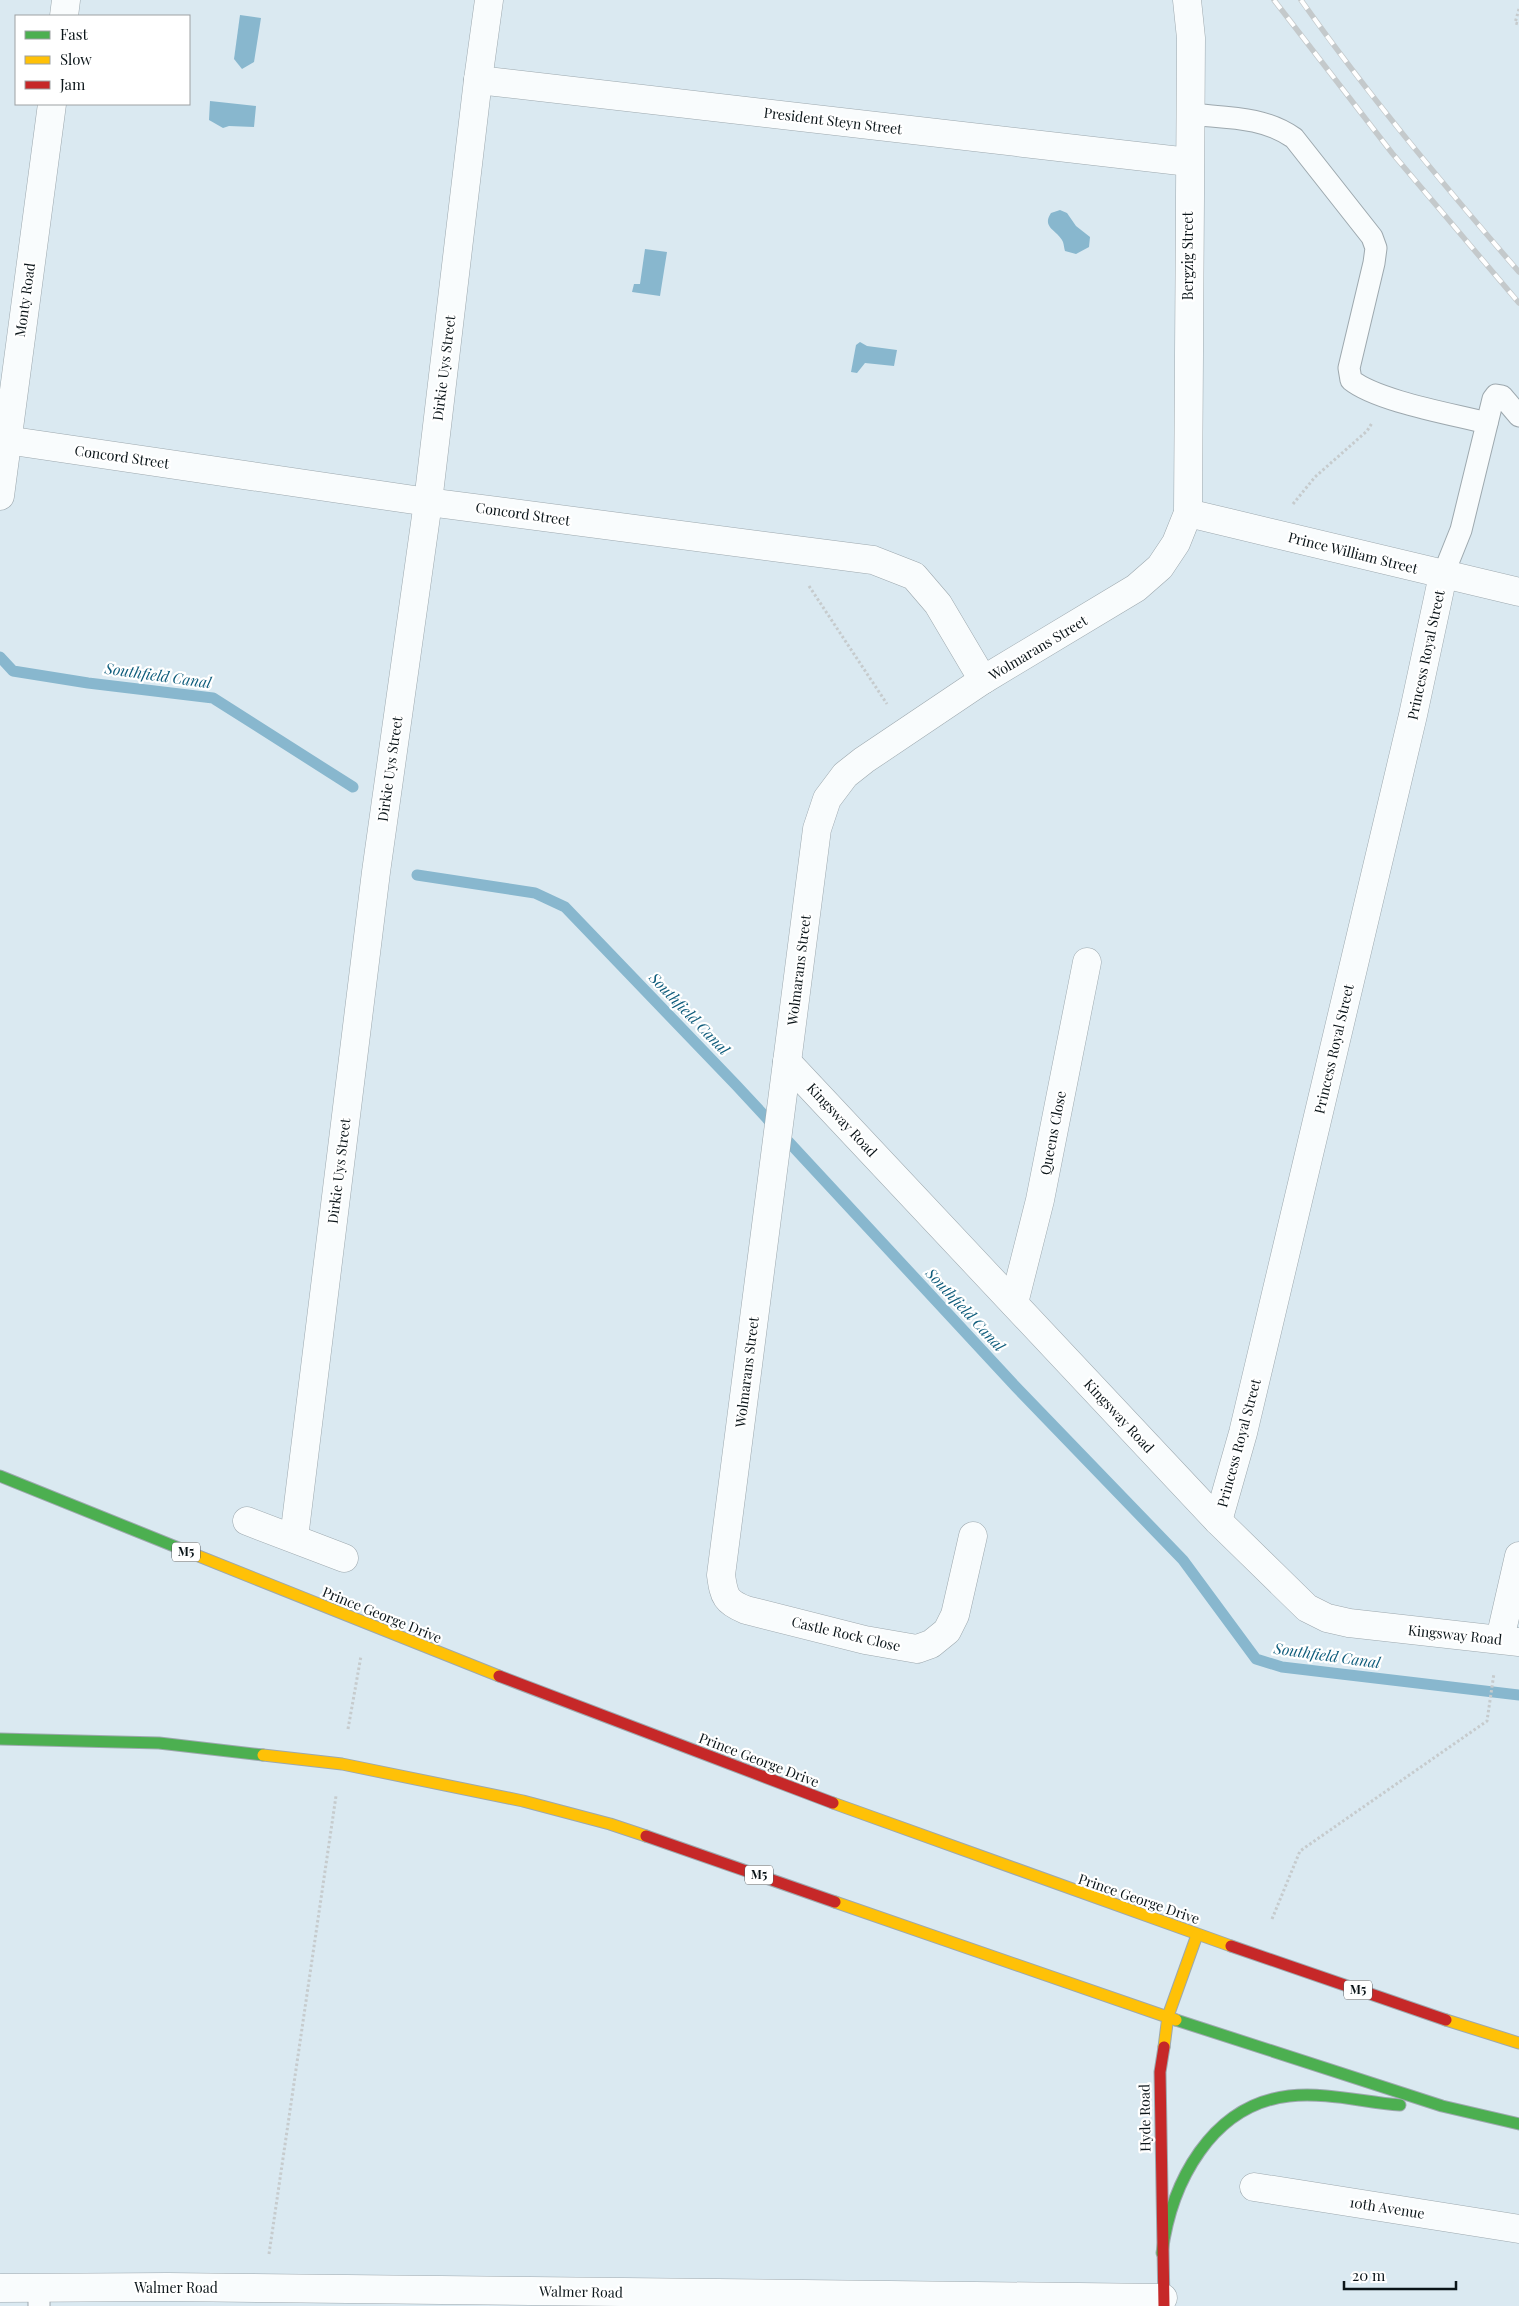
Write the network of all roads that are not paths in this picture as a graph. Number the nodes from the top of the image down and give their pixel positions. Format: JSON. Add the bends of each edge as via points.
{"nodes":[{"id":1,"x":66,"y":0,"type":"edge"},
{"id":2,"x":490,"y":0,"type":"edge"},
{"id":3,"x":1188,"y":0,"type":"edge"},
{"id":4,"x":64,"y":15,"type":"edge"},
{"id":5,"x":478,"y":80,"type":"junction"},
{"id":6,"x":52,"y":105,"type":"edge"},
{"id":7,"x":1190,"y":114,"type":"junction"},
{"id":8,"x":1188,"y":162,"type":"junction"},
{"id":9,"x":1519,"y":416,"type":"edge"},
{"id":10,"x":1487,"y":423,"type":"junction"},
{"id":11,"x":6,"y":440,"type":"junction"},
{"id":12,"x":0,"y":496,"type":"edge"},
{"id":13,"x":428,"y":502,"type":"junction"},
{"id":14,"x":1188,"y":513,"type":"junction"},
{"id":15,"x":1443,"y":575,"type":"junction"},
{"id":16,"x":1519,"y":592,"type":"edge"},
{"id":17,"x":984,"y":680,"type":"junction"},
{"id":18,"x":1088,"y":962,"type":"dead end"},
{"id":19,"x":786,"y":1074,"type":"junction"},
{"id":20,"x":1014,"y":1303,"type":"junction"},
{"id":21,"x":0,"y":1476,"type":"edge"},
{"id":22,"x":247,"y":1521,"type":"dead end"},
{"id":23,"x":1218,"y":1521,"type":"junction"},
{"id":24,"x":973,"y":1536,"type":"dead end"},
{"id":25,"x":294,"y":1538,"type":"junction"},
{"id":26,"x":1519,"y":1556,"type":"edge"},
{"id":27,"x":344,"y":1558,"type":"dead end"},
{"id":28,"x":733,"y":1605,"type":"joint"},
{"id":29,"x":1510,"y":1640,"type":"edge"},
{"id":30,"x":0,"y":1739,"type":"edge"},
{"id":31,"x":1197,"y":1935,"type":"junction"},
{"id":32,"x":1168,"y":2016,"type":"junction"},
{"id":33,"x":1519,"y":2043,"type":"edge"},
{"id":34,"x":1442,"y":2106,"type":"junction"},
{"id":35,"x":1519,"y":2124,"type":"edge"},
{"id":36,"x":1254,"y":2188,"type":"dead end"},
{"id":37,"x":1519,"y":2229,"type":"edge"},
{"id":38,"x":1162,"y":2253,"type":"junction"},
{"id":39,"x":0,"y":2288,"type":"edge"},
{"id":40,"x":39,"y":2297,"type":"edge"},
{"id":41,"x":168,"y":2297,"type":"edge"},
{"id":42,"x":1163,"y":2302,"type":"edge"}],
"edges":[{"from":1,"to":4,"type":"street"},
{"from":2,"to":5,"type":"street","name":"Dirkie Uys Street"},
{"from":3,"to":7,"type":"street","name":"Bergzig Street"},
{"from":5,"to":8,"type":"street","name":"President Steyn Street"},
{"from":5,"to":13,"type":"street","name":"Dirkie Uys Street"},
{"from":6,"to":11,"type":"street","name":"Monty Road"},
{"from":7,"to":8,"type":"street","name":"Bergzig Street"},
{"from":7,"to":10,"type":"lane","via":[[1280,128],[1294,138],[1372,237],[1376,248],[1374,263],[1349,368],[1351,380],[1360,388]]},
{"from":8,"to":14,"type":"street","name":"Bergzig Street"},
{"from":9,"to":10,"type":"lane","via":[[1499,394],[1493,399]]},
{"from":10,"to":15,"type":"lane","via":[[1461,530]]},
{"from":11,"to":12,"type":"street","name":"Monty Road"},
{"from":11,"to":13,"type":"street","name":"Concord Street"},
{"from":13,"to":17,"type":"street","name":"Concord Street","via":[[873,560],[914,576],[938,604]]},
{"from":13,"to":25,"type":"street","name":"Dirkie Uys Street","via":[[376,872]]},
{"from":14,"to":15,"type":"street","name":"Prince William Street"},
{"from":14,"to":17,"type":"street","name":"Wolmarans Street","via":[[1176,543],[1160,567],[1136,588]]},
{"from":15,"to":16,"type":"street","name":"Prince William Street"},
{"from":15,"to":23,"type":"street","name":"Princess Royal Street","via":[[1411,724],[1246,1424]]},
{"from":17,"to":19,"type":"street","name":"Wolmarans Street","via":[[864,760],[845,775],[827,799],[817,829],[811,866]]},
{"from":18,"to":20,"type":"street","name":"Queens Close","via":[[1040,1200]]},
{"from":19,"to":20,"type":"street","name":"Kingsway Road"},
{"from":19,"to":28,"type":"street","name":"Wolmarans Street","via":[[721,1575],[724,1594]]},
{"from":20,"to":23,"type":"street","name":"Kingsway Road"},
{"from":21,"to":31,"type":"main road","name":"Prince George Drive","number":"M5","via":[[372,1628],[749,1773]]},
{"from":22,"to":25,"type":"street"},
{"from":23,"to":29,"type":"street","name":"Kingsway Road","via":[[1291,1594],[1307,1608],[1327,1618]]},
{"from":24,"to":28,"type":"street","name":"Castle Rock Close","via":[[955,1615],[947,1631],[931,1644],[917,1649],[865,1640]]},
{"from":25,"to":27,"type":"street"},
{"from":26,"to":29,"type":"street"},
{"from":30,"to":32,"type":"main road","number":"M5","via":[[158,1743],[342,1764],[523,1801],[610,1824]]},
{"from":31,"to":32,"type":"main road","name":"Hyde Road"},
{"from":31,"to":33,"type":"main road","name":"Prince George Drive","number":"M5"},
{"from":32,"to":34,"type":"main road","number":"M5"},
{"from":32,"to":38,"type":"main road","name":"Hyde Road","via":[[1160,2072]]},
{"from":34,"to":35,"type":"main road","number":"M5"},
{"from":34,"to":38,"type":"main road","via":[[1290,2096],[1267,2099],[1242,2112],[1217,2131],[1184,2175],[1172,2202]]},
{"from":36,"to":37,"type":"street","name":"10th Avenue"},
{"from":38,"to":42,"type":"main road","name":"Hyde Road"},
{"from":39,"to":40,"type":"street","name":"Walmer Road"},
{"from":40,"to":41,"type":"street","name":"Walmer Road"},
{"from":41,"to":42,"type":"street","name":"Walmer Road"}]}
